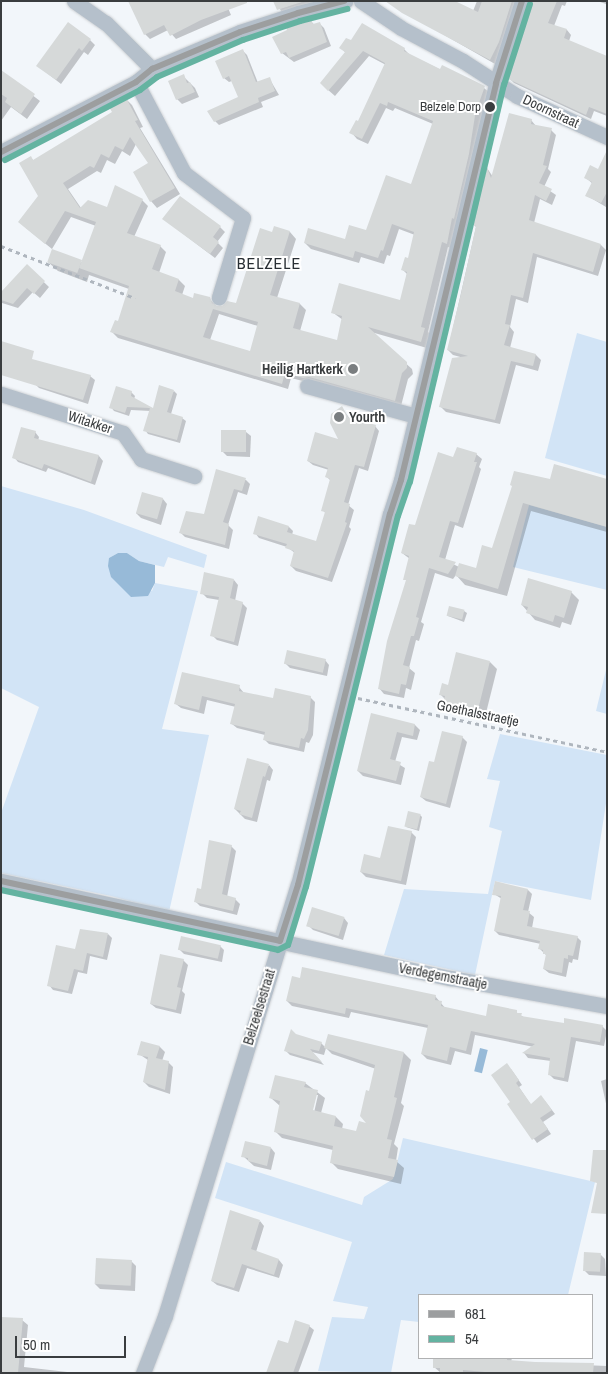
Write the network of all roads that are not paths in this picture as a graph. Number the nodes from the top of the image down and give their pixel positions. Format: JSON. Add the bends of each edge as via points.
{"nodes":[{"id":1,"x":74,"y":1,"type":"edge"},
{"id":2,"x":345,"y":1,"type":"edge"},
{"id":3,"x":361,"y":1,"type":"edge"},
{"id":4,"x":522,"y":1,"type":"edge"},
{"id":5,"x":152,"y":69,"type":"junction"},
{"id":6,"x":136,"y":82,"type":"junction"},
{"id":7,"x":496,"y":83,"type":"junction"},
{"id":8,"x":607,"y":137,"type":"edge"},
{"id":9,"x":1,"y":152,"type":"edge"},
{"id":10,"x":218,"y":297,"type":"dead end"},
{"id":11,"x":307,"y":386,"type":"dead end"},
{"id":12,"x":1,"y":394,"type":"edge"},
{"id":13,"x":416,"y":416,"type":"junction"},
{"id":14,"x":194,"y":476,"type":"dead end"},
{"id":15,"x":1,"y":881,"type":"edge"},
{"id":16,"x":280,"y":941,"type":"junction"},
{"id":17,"x":607,"y":1006,"type":"edge"},
{"id":18,"x":143,"y":1373,"type":"edge"}],
"edges":[{"from":1,"to":5,"type":"street","via":[[121,36]]},
{"from":2,"to":5,"type":"street","via":[[240,32]]},
{"from":3,"to":7,"type":"street"},
{"from":4,"to":7,"type":"street"},
{"from":5,"to":6,"type":"street"},
{"from":6,"to":9,"type":"street"},
{"from":6,"to":10,"type":"street","via":[[184,173],[243,218]]},
{"from":7,"to":8,"type":"street","name":"Doornstraat","via":[[517,96]]},
{"from":7,"to":13,"type":"street","name":"Belzeelsestraat"},
{"from":11,"to":13,"type":"street"},
{"from":12,"to":14,"type":"street","name":"Witakker","via":[[123,433],[141,459]]},
{"from":13,"to":16,"type":"street","name":"Belzeelsestraat","via":[[298,885]]},
{"from":15,"to":16,"type":"street","name":"Verdegemstraatje"},
{"from":16,"to":17,"type":"street","name":"Verdegemstraatje","via":[[452,978]]},
{"from":16,"to":18,"type":"street","name":"Belzeelsestraat","via":[[168,1306]]}]}
